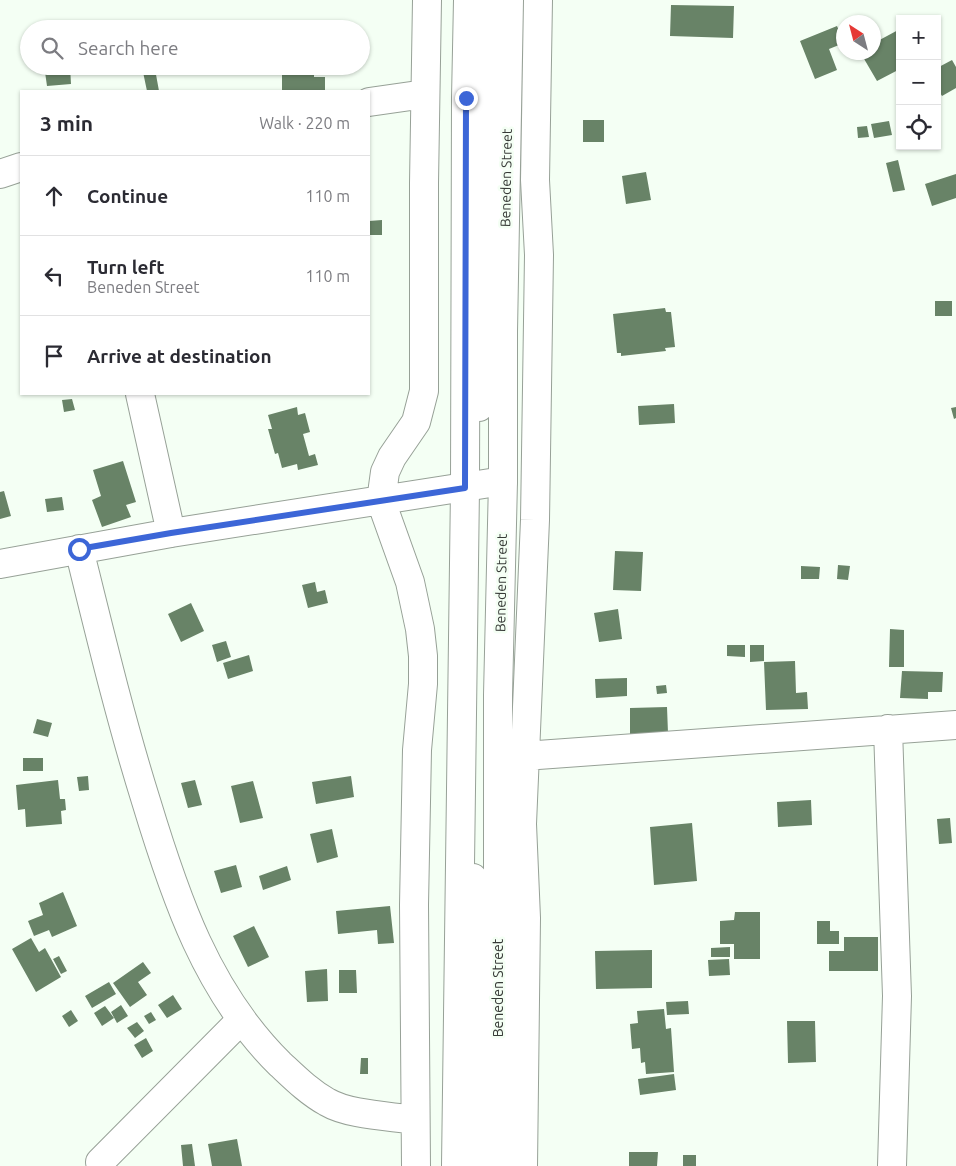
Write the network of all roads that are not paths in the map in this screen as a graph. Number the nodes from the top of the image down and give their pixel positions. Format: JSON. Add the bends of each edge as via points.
{"nodes":[{"id":1,"x":427,"y":0,"type":"edge"},
{"id":2,"x":468,"y":0,"type":"edge"},
{"id":3,"x":482,"y":0,"type":"edge"},
{"id":4,"x":497,"y":0,"type":"edge"},
{"id":5,"x":509,"y":0,"type":"edge"},
{"id":6,"x":538,"y":0,"type":"edge"},
{"id":7,"x":425,"y":94,"type":"junction"},
{"id":8,"x":370,"y":102,"type":"edge"},
{"id":9,"x":20,"y":167,"type":"edge"},
{"id":10,"x":0,"y":174,"type":"edge"},
{"id":11,"x":140,"y":395,"type":"edge"},
{"id":12,"x":485,"y":484,"type":"junction"},
{"id":13,"x":381,"y":501,"type":"junction"},
{"id":14,"x":171,"y":533,"type":"junction"},
{"id":15,"x":79,"y":549,"type":"junction"},
{"id":16,"x":0,"y":564,"type":"edge"},
{"id":17,"x":956,"y":725,"type":"edge"},
{"id":18,"x":888,"y":729,"type":"junction"},
{"id":19,"x":524,"y":756,"type":"junction"},
{"id":20,"x":241,"y":1020,"type":"junction"},
{"id":21,"x":415,"y":1120,"type":"junction"},
{"id":22,"x":100,"y":1162,"type":"dead end"},
{"id":23,"x":416,"y":1166,"type":"edge"},
{"id":24,"x":456,"y":1166,"type":"edge"},
{"id":25,"x":471,"y":1166,"type":"edge"},
{"id":26,"x":486,"y":1166,"type":"edge"},
{"id":27,"x":498,"y":1166,"type":"edge"},
{"id":28,"x":523,"y":1166,"type":"edge"},
{"id":29,"x":892,"y":1166,"type":"edge"}],
"edges":[{"from":1,"to":7,"type":"street"},
{"from":2,"to":12,"type":"street","name":"Beneden Street","via":[[466,98]]},
{"from":3,"to":12,"type":"street"},
{"from":4,"to":12,"type":"street"},
{"from":5,"to":12,"type":"street","name":"Beneden Street","via":[[503,332]]},
{"from":6,"to":19,"type":"street","via":[[535,520]]},
{"from":7,"to":8,"type":"street"},
{"from":7,"to":13,"type":"street","via":[[424,391],[416,422],[385,472]]},
{"from":9,"to":10,"type":"street"},
{"from":11,"to":14,"type":"street"},
{"from":12,"to":13,"type":"street"},
{"from":12,"to":24,"type":"street","name":"Beneden Street"},
{"from":12,"to":25,"type":"street"},
{"from":12,"to":26,"type":"street"},
{"from":12,"to":27,"type":"street","name":"Beneden Street","via":[[498,695]]},
{"from":13,"to":14,"type":"street"},
{"from":13,"to":21,"type":"street","via":[[410,582],[423,656],[417,750],[414,904]]},
{"from":14,"to":15,"type":"street"},
{"from":15,"to":16,"type":"street"},
{"from":15,"to":20,"type":"street","via":[[126,739],[160,848],[187,923]]},
{"from":17,"to":18,"type":"street"},
{"from":18,"to":19,"type":"street"},
{"from":18,"to":29,"type":"street","via":[[897,996]]},
{"from":19,"to":28,"type":"street"},
{"from":20,"to":21,"type":"street","via":[[301,1085],[328,1103],[358,1112]]},
{"from":20,"to":22,"type":"street"},
{"from":21,"to":23,"type":"street"}]}
